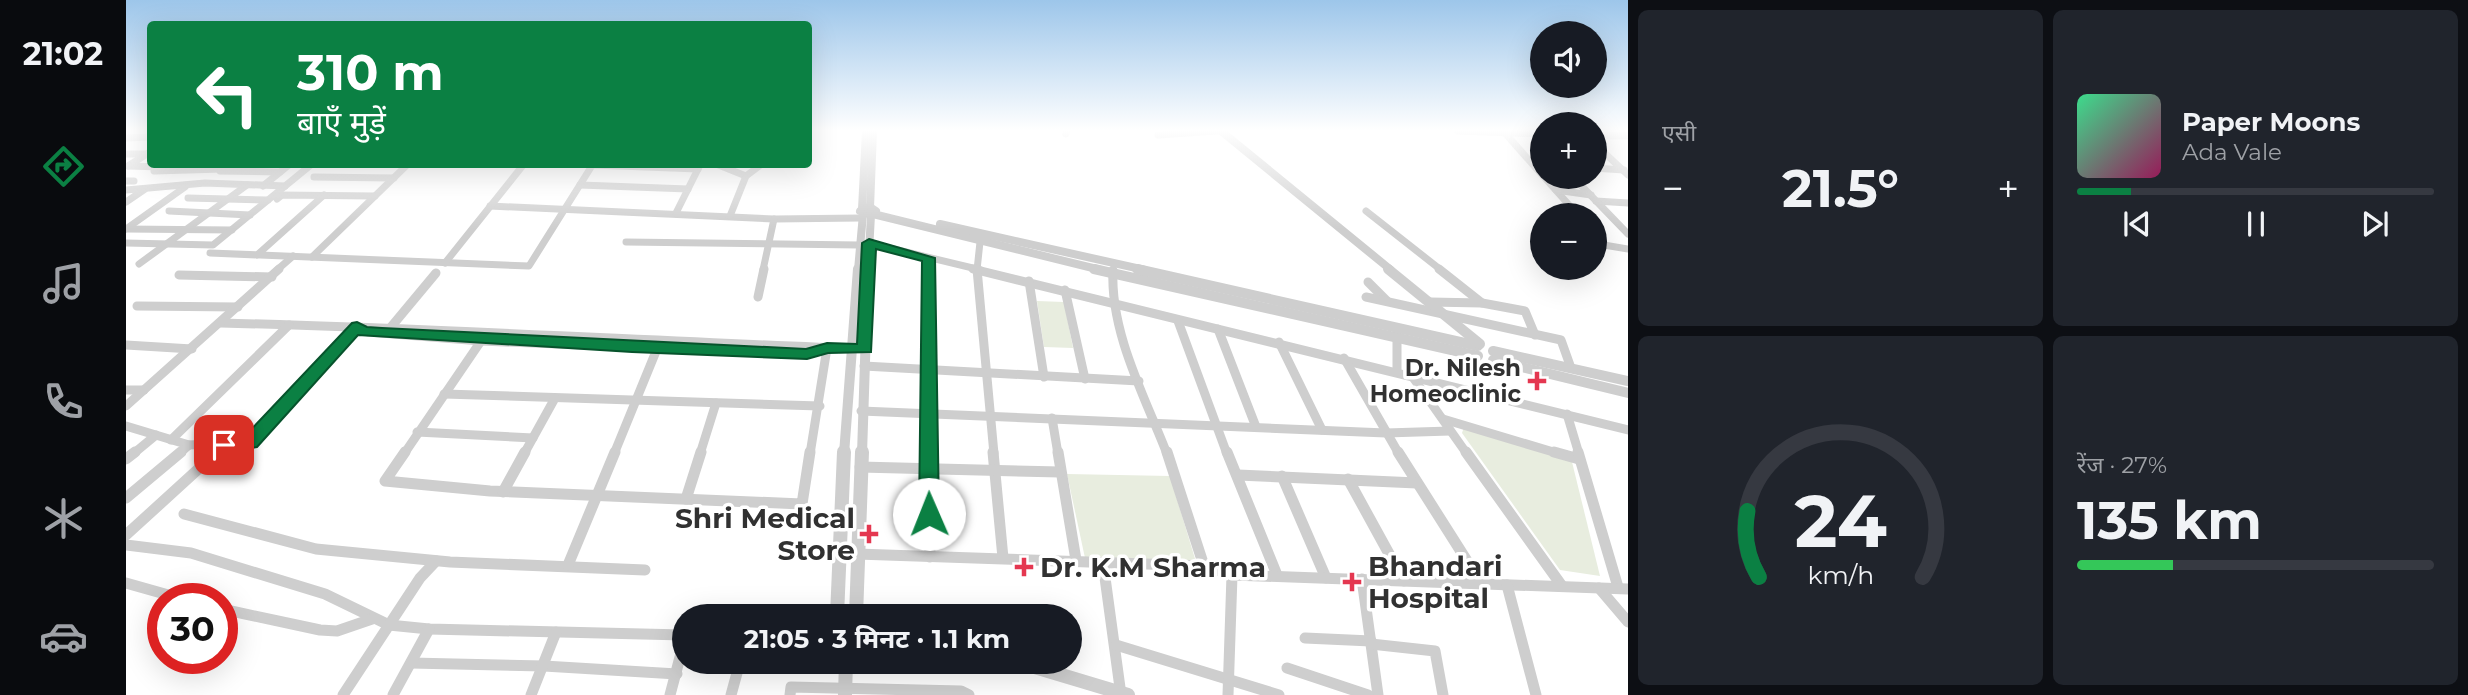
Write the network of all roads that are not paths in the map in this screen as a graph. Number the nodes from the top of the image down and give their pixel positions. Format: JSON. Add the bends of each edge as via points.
{"nodes":[{"id":1,"x":867,"y":163,"type":"edge"},
{"id":2,"x":871,"y":163,"type":"edge"},
{"id":3,"x":1261,"y":163,"type":"edge"},
{"id":4,"x":147,"y":166,"type":"edge"},
{"id":5,"x":127,"y":167,"type":"edge"},
{"id":6,"x":159,"y":168,"type":"edge"},
{"id":7,"x":189,"y":168,"type":"edge"},
{"id":8,"x":223,"y":168,"type":"edge"},
{"id":9,"x":285,"y":168,"type":"edge"},
{"id":10,"x":307,"y":168,"type":"edge"},
{"id":11,"x":404,"y":168,"type":"edge"},
{"id":12,"x":521,"y":168,"type":"edge"},
{"id":13,"x":591,"y":168,"type":"edge"},
{"id":14,"x":699,"y":168,"type":"edge"},
{"id":15,"x":726,"y":168,"type":"edge"},
{"id":16,"x":757,"y":168,"type":"edge"},
{"id":17,"x":1607,"y":170,"type":"edge"},
{"id":18,"x":186,"y":171,"type":"junction"},
{"id":19,"x":280,"y":172,"type":"junction"},
{"id":20,"x":1626,"y":172,"type":"edge"},
{"id":21,"x":746,"y":176,"type":"junction"},
{"id":22,"x":314,"y":177,"type":"dead end"},
{"id":23,"x":394,"y":178,"type":"junction"},
{"id":24,"x":205,"y":183,"type":"junction"},
{"id":25,"x":580,"y":184,"type":"junction"},
{"id":26,"x":247,"y":185,"type":"junction"},
{"id":27,"x":186,"y":186,"type":"junction"},
{"id":28,"x":263,"y":186,"type":"junction"},
{"id":29,"x":285,"y":186,"type":"junction"},
{"id":30,"x":145,"y":189,"type":"junction"},
{"id":31,"x":1585,"y":189,"type":"edge"},
{"id":32,"x":126,"y":190,"type":"edge"},
{"id":33,"x":688,"y":190,"type":"junction"},
{"id":34,"x":1556,"y":190,"type":"joint"},
{"id":35,"x":324,"y":195,"type":"junction"},
{"id":36,"x":375,"y":196,"type":"junction"},
{"id":37,"x":188,"y":198,"type":"dead end"},
{"id":38,"x":1594,"y":198,"type":"junction"},
{"id":39,"x":230,"y":199,"type":"junction"},
{"id":40,"x":268,"y":200,"type":"junction"},
{"id":41,"x":126,"y":202,"type":"edge"},
{"id":42,"x":1567,"y":203,"type":"edge"},
{"id":43,"x":1628,"y":203,"type":"edge"},
{"id":44,"x":490,"y":206,"type":"junction"},
{"id":45,"x":565,"y":210,"type":"junction"},
{"id":46,"x":169,"y":211,"type":"dead end"},
{"id":47,"x":1366,"y":211,"type":"dead end"},
{"id":48,"x":868,"y":212,"type":"junction"},
{"id":49,"x":208,"y":214,"type":"junction"},
{"id":50,"x":676,"y":214,"type":"junction"},
{"id":51,"x":250,"y":215,"type":"junction"},
{"id":52,"x":730,"y":216,"type":"junction"},
{"id":53,"x":774,"y":219,"type":"junction"},
{"id":54,"x":189,"y":228,"type":"junction"},
{"id":55,"x":126,"y":229,"type":"edge"},
{"id":56,"x":232,"y":230,"type":"junction"},
{"id":57,"x":1628,"y":234,"type":"edge"},
{"id":58,"x":626,"y":242,"type":"dead end"},
{"id":59,"x":980,"y":242,"type":"junction"},
{"id":60,"x":126,"y":243,"type":"edge"},
{"id":61,"x":169,"y":243,"type":"junction"},
{"id":62,"x":768,"y":244,"type":"junction"},
{"id":63,"x":864,"y":244,"type":"junction"},
{"id":64,"x":1607,"y":245,"type":"edge"},
{"id":65,"x":1628,"y":248,"type":"edge"},
{"id":66,"x":257,"y":255,"type":"junction"},
{"id":67,"x":293,"y":256,"type":"junction"},
{"id":68,"x":312,"y":257,"type":"junction"},
{"id":69,"x":929,"y":258,"type":"junction"},
{"id":70,"x":445,"y":263,"type":"junction"},
{"id":71,"x":139,"y":264,"type":"dead end"},
{"id":72,"x":1113,"y":269,"type":"junction"},
{"id":73,"x":977,"y":270,"type":"junction"},
{"id":74,"x":436,"y":274,"type":"dead end"},
{"id":75,"x":179,"y":275,"type":"dead end"},
{"id":76,"x":272,"y":276,"type":"junction"},
{"id":77,"x":1029,"y":281,"type":"junction"},
{"id":78,"x":1368,"y":282,"type":"dead end"},
{"id":79,"x":1065,"y":290,"type":"junction"},
{"id":80,"x":758,"y":297,"type":"dead end"},
{"id":81,"x":1366,"y":297,"type":"dead end"},
{"id":82,"x":1388,"y":302,"type":"junction"},
{"id":83,"x":1430,"y":302,"type":"junction"},
{"id":84,"x":1482,"y":303,"type":"junction"},
{"id":85,"x":1115,"y":305,"type":"junction"},
{"id":86,"x":137,"y":306,"type":"dead end"},
{"id":87,"x":238,"y":307,"type":"junction"},
{"id":88,"x":1446,"y":315,"type":"junction"},
{"id":89,"x":1178,"y":321,"type":"junction"},
{"id":90,"x":221,"y":323,"type":"junction"},
{"id":91,"x":289,"y":326,"type":"junction"},
{"id":92,"x":357,"y":326,"type":"junction"},
{"id":93,"x":391,"y":327,"type":"junction"},
{"id":94,"x":1218,"y":329,"type":"junction"},
{"id":95,"x":1398,"y":333,"type":"junction"},
{"id":96,"x":1535,"y":335,"type":"junction"},
{"id":97,"x":481,"y":341,"type":"junction"},
{"id":98,"x":1279,"y":342,"type":"junction"},
{"id":99,"x":659,"y":344,"type":"junction"},
{"id":100,"x":126,"y":345,"type":"edge"},
{"id":101,"x":827,"y":348,"type":"junction"},
{"id":102,"x":192,"y":349,"type":"junction"},
{"id":103,"x":851,"y":349,"type":"junction"},
{"id":104,"x":865,"y":349,"type":"junction"},
{"id":105,"x":1479,"y":349,"type":"junction"},
{"id":106,"x":1493,"y":355,"type":"junction"},
{"id":107,"x":1344,"y":359,"type":"junction"},
{"id":108,"x":864,"y":366,"type":"junction"},
{"id":109,"x":1571,"y":368,"type":"junction"},
{"id":110,"x":927,"y":370,"type":"junction"},
{"id":111,"x":1397,"y":372,"type":"junction"},
{"id":112,"x":986,"y":373,"type":"junction"},
{"id":113,"x":1412,"y":376,"type":"junction"},
{"id":114,"x":1044,"y":377,"type":"junction"},
{"id":115,"x":1085,"y":379,"type":"junction"},
{"id":116,"x":1626,"y":380,"type":"edge"},
{"id":117,"x":1139,"y":381,"type":"junction"},
{"id":118,"x":126,"y":390,"type":"edge"},
{"id":119,"x":144,"y":390,"type":"junction"},
{"id":120,"x":1628,"y":392,"type":"edge"},
{"id":121,"x":444,"y":394,"type":"junction"},
{"id":122,"x":555,"y":398,"type":"junction"},
{"id":123,"x":635,"y":401,"type":"junction"},
{"id":124,"x":716,"y":403,"type":"junction"},
{"id":125,"x":126,"y":406,"type":"edge"},
{"id":126,"x":820,"y":406,"type":"junction"},
{"id":127,"x":861,"y":411,"type":"junction"},
{"id":128,"x":1567,"y":414,"type":"junction"},
{"id":129,"x":927,"y":415,"type":"junction"},
{"id":130,"x":989,"y":415,"type":"junction"},
{"id":131,"x":1052,"y":418,"type":"junction"},
{"id":132,"x":1443,"y":419,"type":"junction"},
{"id":133,"x":1154,"y":424,"type":"junction"},
{"id":134,"x":126,"y":426,"type":"edge"},
{"id":135,"x":1216,"y":426,"type":"junction"},
{"id":136,"x":1256,"y":428,"type":"junction"},
{"id":137,"x":1322,"y":430,"type":"junction"},
{"id":138,"x":1628,"y":430,"type":"edge"},
{"id":139,"x":1450,"y":431,"type":"junction"},
{"id":140,"x":417,"y":432,"type":"junction"},
{"id":141,"x":1386,"y":433,"type":"junction"},
{"id":142,"x":156,"y":435,"type":"junction"},
{"id":143,"x":533,"y":438,"type":"junction"},
{"id":144,"x":171,"y":440,"type":"junction"},
{"id":145,"x":189,"y":445,"type":"junction"},
{"id":146,"x":224,"y":445,"type":"junction"},
{"id":147,"x":126,"y":459,"type":"edge"},
{"id":148,"x":1579,"y":459,"type":"junction"},
{"id":149,"x":860,"y":467,"type":"junction"},
{"id":150,"x":995,"y":469,"type":"junction"},
{"id":151,"x":928,"y":470,"type":"junction"},
{"id":152,"x":1060,"y":472,"type":"junction"},
{"id":153,"x":1238,"y":475,"type":"junction"},
{"id":154,"x":1282,"y":476,"type":"junction"},
{"id":155,"x":1348,"y":479,"type":"junction"},
{"id":156,"x":1417,"y":483,"type":"junction"},
{"id":157,"x":503,"y":492,"type":"junction"},
{"id":158,"x":595,"y":495,"type":"junction"},
{"id":159,"x":126,"y":498,"type":"edge"},
{"id":160,"x":686,"y":499,"type":"junction"},
{"id":161,"x":184,"y":514,"type":"dead end"},
{"id":162,"x":126,"y":535,"type":"edge"},
{"id":163,"x":126,"y":545,"type":"edge"},
{"id":164,"x":858,"y":554,"type":"junction"},
{"id":165,"x":930,"y":557,"type":"junction"},
{"id":166,"x":1003,"y":558,"type":"junction"},
{"id":167,"x":1076,"y":560,"type":"junction"},
{"id":168,"x":436,"y":561,"type":"junction"},
{"id":169,"x":1103,"y":563,"type":"junction"},
{"id":170,"x":568,"y":565,"type":"junction"},
{"id":171,"x":1204,"y":566,"type":"junction"},
{"id":172,"x":645,"y":570,"type":"dead end"},
{"id":173,"x":1232,"y":575,"type":"junction"},
{"id":174,"x":1277,"y":575,"type":"junction"},
{"id":175,"x":1326,"y":578,"type":"junction"},
{"id":176,"x":1362,"y":579,"type":"junction"},
{"id":177,"x":1404,"y":581,"type":"junction"},
{"id":178,"x":126,"y":583,"type":"edge"},
{"id":179,"x":1481,"y":583,"type":"junction"},
{"id":180,"x":1507,"y":585,"type":"junction"},
{"id":181,"x":1562,"y":586,"type":"junction"},
{"id":182,"x":1599,"y":588,"type":"junction"},
{"id":183,"x":1623,"y":588,"type":"edge"},
{"id":184,"x":147,"y":589,"type":"edge"},
{"id":185,"x":838,"y":604,"type":"edge"},
{"id":186,"x":856,"y":604,"type":"edge"},
{"id":187,"x":238,"y":612,"type":"edge"},
{"id":188,"x":372,"y":619,"type":"junction"},
{"id":189,"x":1628,"y":622,"type":"edge"},
{"id":190,"x":389,"y":625,"type":"junction"},
{"id":191,"x":429,"y":629,"type":"junction"},
{"id":192,"x":556,"y":632,"type":"junction"},
{"id":193,"x":672,"y":635,"type":"edge"},
{"id":194,"x":1305,"y":638,"type":"dead end"},
{"id":195,"x":1371,"y":643,"type":"junction"},
{"id":196,"x":1116,"y":645,"type":"junction"},
{"id":197,"x":411,"y":663,"type":"junction"},
{"id":198,"x":544,"y":666,"type":"junction"},
{"id":199,"x":1287,"y":668,"type":"dead end"},
{"id":200,"x":672,"y":674,"type":"edge"},
{"id":201,"x":677,"y":674,"type":"edge"},
{"id":202,"x":737,"y":674,"type":"edge"},
{"id":203,"x":846,"y":674,"type":"edge"},
{"id":204,"x":1057,"y":674,"type":"edge"},
{"id":205,"x":1229,"y":678,"type":"junction"},
{"id":206,"x":845,"y":692,"type":"edge"},
{"id":207,"x":964,"y":694,"type":"edge"},
{"id":208,"x":1123,"y":694,"type":"edge"},
{"id":209,"x":343,"y":695,"type":"edge"},
{"id":210,"x":393,"y":695,"type":"edge"},
{"id":211,"x":531,"y":695,"type":"edge"},
{"id":212,"x":670,"y":695,"type":"edge"},
{"id":213,"x":731,"y":695,"type":"edge"},
{"id":214,"x":790,"y":695,"type":"edge"},
{"id":215,"x":1228,"y":695,"type":"edge"},
{"id":216,"x":1279,"y":695,"type":"edge"},
{"id":217,"x":1368,"y":695,"type":"edge"},
{"id":218,"x":1378,"y":695,"type":"edge"},
{"id":219,"x":1443,"y":695,"type":"edge"},
{"id":220,"x":1536,"y":695,"type":"edge"}],
"edges":[{"from":1,"to":48,"type":"street"},
{"from":2,"to":48,"type":"street"},
{"from":3,"to":83,"type":"street"},
{"from":4,"to":5,"type":"street"},
{"from":6,"to":18,"type":"street","via":[[155,171]]},
{"from":7,"to":18,"type":"street"},
{"from":8,"to":18,"type":"street"},
{"from":8,"to":19,"type":"street"},
{"from":8,"to":24,"type":"street"},
{"from":9,"to":19,"type":"street"},
{"from":10,"to":29,"type":"street"},
{"from":11,"to":23,"type":"street"},
{"from":12,"to":44,"type":"street"},
{"from":13,"to":25,"type":"street"},
{"from":14,"to":33,"type":"street"},
{"from":15,"to":21,"type":"street"},
{"from":16,"to":21,"type":"street"},
{"from":17,"to":20,"type":"street"},
{"from":19,"to":28,"type":"street"},
{"from":21,"to":52,"type":"street"},
{"from":22,"to":23,"type":"street"},
{"from":23,"to":36,"type":"street"},
{"from":24,"to":26,"type":"street"},
{"from":24,"to":27,"type":"street"},
{"from":25,"to":33,"type":"street"},
{"from":25,"to":45,"type":"street"},
{"from":26,"to":28,"type":"street"},
{"from":26,"to":39,"type":"street"},
{"from":27,"to":30,"type":"street"},
{"from":27,"to":55,"type":"street"},
{"from":28,"to":29,"type":"street"},
{"from":29,"to":40,"type":"street"},
{"from":30,"to":32,"type":"street"},
{"from":30,"to":41,"type":"street"},
{"from":31,"to":38,"type":"street"},
{"from":33,"to":50,"type":"street"},
{"from":34,"to":38,"type":"street"},
{"from":34,"to":42,"type":"street"},
{"from":35,"to":36,"type":"street"},
{"from":35,"to":66,"type":"street"},
{"from":35,"to":66,"type":"street","via":[[282,195],[210,253]]},
{"from":36,"to":68,"type":"street"},
{"from":37,"to":39,"type":"street"},
{"from":38,"to":43,"type":"street"},
{"from":38,"to":57,"type":"street"},
{"from":39,"to":40,"type":"street"},
{"from":39,"to":49,"type":"street"},
{"from":40,"to":51,"type":"street"},
{"from":44,"to":45,"type":"street"},
{"from":44,"to":70,"type":"street"},
{"from":45,"to":50,"type":"street"},
{"from":45,"to":70,"type":"street","via":[[528,266]]},
{"from":46,"to":49,"type":"street"},
{"from":47,"to":84,"type":"street"},
{"from":48,"to":53,"type":"street"},
{"from":48,"to":59,"type":"street"},
{"from":48,"to":63,"type":"street"},
{"from":48,"to":72,"type":"street"},
{"from":49,"to":51,"type":"street"},
{"from":49,"to":54,"type":"street"},
{"from":50,"to":52,"type":"street"},
{"from":51,"to":56,"type":"street"},
{"from":52,"to":53,"type":"street"},
{"from":53,"to":62,"type":"street"},
{"from":54,"to":55,"type":"street"},
{"from":54,"to":56,"type":"street"},
{"from":54,"to":61,"type":"street"},
{"from":56,"to":61,"type":"street","via":[[211,246]]},
{"from":58,"to":62,"type":"street"},
{"from":59,"to":72,"type":"street"},
{"from":59,"to":73,"type":"street"},
{"from":60,"to":61,"type":"street"},
{"from":61,"to":71,"type":"street"},
{"from":62,"to":63,"type":"street"},
{"from":62,"to":80,"type":"street"},
{"from":63,"to":69,"type":"street"},
{"from":63,"to":103,"type":"street"},
{"from":63,"to":104,"type":"street"},
{"from":64,"to":65,"type":"street"},
{"from":66,"to":67,"type":"street"},
{"from":67,"to":68,"type":"street"},
{"from":67,"to":76,"type":"street"},
{"from":68,"to":70,"type":"street"},
{"from":69,"to":73,"type":"street"},
{"from":69,"to":110,"type":"street"},
{"from":72,"to":85,"type":"street"},
{"from":72,"to":95,"type":"street"},
{"from":73,"to":77,"type":"street"},
{"from":73,"to":112,"type":"street"},
{"from":74,"to":93,"type":"street"},
{"from":75,"to":76,"type":"street"},
{"from":76,"to":87,"type":"street"},
{"from":77,"to":79,"type":"street"},
{"from":77,"to":114,"type":"street"},
{"from":78,"to":82,"type":"street"},
{"from":79,"to":85,"type":"street"},
{"from":79,"to":115,"type":"street"},
{"from":81,"to":82,"type":"street"},
{"from":82,"to":88,"type":"street"},
{"from":83,"to":84,"type":"street"},
{"from":83,"to":88,"type":"street"},
{"from":84,"to":96,"type":"street","via":[[1525,311]]},
{"from":85,"to":89,"type":"street"},
{"from":85,"to":117,"type":"street"},
{"from":86,"to":87,"type":"street"},
{"from":87,"to":90,"type":"street"},
{"from":88,"to":96,"type":"street"},
{"from":88,"to":105,"type":"street"},
{"from":89,"to":94,"type":"street"},
{"from":89,"to":135,"type":"street"},
{"from":90,"to":91,"type":"street"},
{"from":90,"to":102,"type":"street"},
{"from":91,"to":92,"type":"street"},
{"from":91,"to":144,"type":"street"},
{"from":92,"to":93,"type":"street"},
{"from":92,"to":97,"type":"street","via":[[363,331]]},
{"from":92,"to":146,"type":"street","via":[[250,442]]},
{"from":93,"to":99,"type":"street"},
{"from":94,"to":98,"type":"street"},
{"from":94,"to":136,"type":"street"},
{"from":95,"to":105,"type":"street"},
{"from":95,"to":111,"type":"street"},
{"from":96,"to":109,"type":"street","via":[[1561,340]]},
{"from":97,"to":99,"type":"street"},
{"from":97,"to":121,"type":"street"},
{"from":98,"to":107,"type":"street"},
{"from":98,"to":137,"type":"street"},
{"from":99,"to":101,"type":"street","via":[[807,354]]},
{"from":99,"to":123,"type":"street"},
{"from":100,"to":102,"type":"street"},
{"from":101,"to":103,"type":"street"},
{"from":101,"to":126,"type":"street"},
{"from":102,"to":119,"type":"street"},
{"from":103,"to":104,"type":"street"},
{"from":103,"to":185,"type":"street"},
{"from":104,"to":108,"type":"street"},
{"from":105,"to":106,"type":"street"},
{"from":106,"to":109,"type":"street"},
{"from":106,"to":120,"type":"street"},
{"from":107,"to":111,"type":"street"},
{"from":107,"to":141,"type":"street"},
{"from":108,"to":110,"type":"street"},
{"from":108,"to":127,"type":"street"},
{"from":109,"to":116,"type":"street"},
{"from":110,"to":112,"type":"street"},
{"from":110,"to":129,"type":"street"},
{"from":111,"to":113,"type":"street"},
{"from":112,"to":114,"type":"street"},
{"from":112,"to":130,"type":"street"},
{"from":113,"to":128,"type":"street"},
{"from":113,"to":132,"type":"street"},
{"from":114,"to":115,"type":"street"},
{"from":115,"to":117,"type":"street"},
{"from":116,"to":120,"type":"street"},
{"from":117,"to":133,"type":"street"},
{"from":118,"to":119,"type":"street"},
{"from":119,"to":125,"type":"street"},
{"from":121,"to":122,"type":"street"},
{"from":121,"to":140,"type":"street"},
{"from":122,"to":123,"type":"street"},
{"from":122,"to":143,"type":"street"},
{"from":123,"to":124,"type":"street"},
{"from":123,"to":158,"type":"street"},
{"from":124,"to":126,"type":"street"},
{"from":124,"to":160,"type":"street"},
{"from":126,"to":160,"type":"street","via":[[802,504]]},
{"from":127,"to":129,"type":"street"},
{"from":127,"to":149,"type":"street"},
{"from":128,"to":138,"type":"street"},
{"from":128,"to":148,"type":"street"},
{"from":129,"to":130,"type":"street"},
{"from":129,"to":151,"type":"street"},
{"from":130,"to":131,"type":"street"},
{"from":130,"to":150,"type":"street"},
{"from":131,"to":133,"type":"street"},
{"from":131,"to":152,"type":"street"},
{"from":132,"to":139,"type":"street"},
{"from":132,"to":148,"type":"street"},
{"from":133,"to":135,"type":"street"},
{"from":133,"to":171,"type":"street"},
{"from":134,"to":142,"type":"street"},
{"from":135,"to":136,"type":"street"},
{"from":135,"to":153,"type":"street"},
{"from":136,"to":137,"type":"street"},
{"from":137,"to":141,"type":"street"},
{"from":139,"to":141,"type":"street"},
{"from":139,"to":181,"type":"street"},
{"from":140,"to":143,"type":"street"},
{"from":140,"to":157,"type":"street","via":[[385,481]]},
{"from":141,"to":156,"type":"street"},
{"from":142,"to":144,"type":"street"},
{"from":142,"to":147,"type":"street"},
{"from":143,"to":157,"type":"street"},
{"from":144,"to":145,"type":"street"},
{"from":145,"to":146,"type":"street"},
{"from":145,"to":159,"type":"street"},
{"from":146,"to":162,"type":"street"},
{"from":148,"to":183,"type":"street"},
{"from":149,"to":151,"type":"street"},
{"from":149,"to":164,"type":"street"},
{"from":150,"to":151,"type":"street"},
{"from":150,"to":152,"type":"street"},
{"from":150,"to":166,"type":"street"},
{"from":151,"to":165,"type":"street"},
{"from":152,"to":167,"type":"street"},
{"from":153,"to":154,"type":"street"},
{"from":153,"to":174,"type":"street"},
{"from":154,"to":155,"type":"street"},
{"from":154,"to":175,"type":"street"},
{"from":155,"to":156,"type":"street"},
{"from":155,"to":177,"type":"street"},
{"from":156,"to":179,"type":"street"},
{"from":157,"to":158,"type":"street"},
{"from":158,"to":160,"type":"street"},
{"from":158,"to":170,"type":"street"},
{"from":161,"to":168,"type":"street","via":[[316,549]]},
{"from":163,"to":188,"type":"street","via":[[191,553],[326,594]]},
{"from":164,"to":165,"type":"street"},
{"from":164,"to":186,"type":"street"},
{"from":165,"to":166,"type":"street"},
{"from":166,"to":167,"type":"street"},
{"from":167,"to":169,"type":"street"},
{"from":168,"to":170,"type":"street"},
{"from":168,"to":190,"type":"street"},
{"from":169,"to":171,"type":"street"},
{"from":169,"to":196,"type":"street"},
{"from":170,"to":172,"type":"street"},
{"from":171,"to":173,"type":"street"},
{"from":173,"to":174,"type":"street"},
{"from":173,"to":205,"type":"street"},
{"from":174,"to":175,"type":"street"},
{"from":175,"to":176,"type":"street"},
{"from":176,"to":177,"type":"street"},
{"from":176,"to":195,"type":"street"},
{"from":177,"to":179,"type":"street"},
{"from":178,"to":184,"type":"street"},
{"from":179,"to":180,"type":"street"},
{"from":180,"to":181,"type":"street"},
{"from":180,"to":220,"type":"street"},
{"from":181,"to":182,"type":"street"},
{"from":182,"to":183,"type":"street"},
{"from":182,"to":189,"type":"street"},
{"from":187,"to":188,"type":"street","via":[[338,631]]},
{"from":188,"to":190,"type":"street"},
{"from":190,"to":191,"type":"street"},
{"from":190,"to":209,"type":"street"},
{"from":191,"to":192,"type":"street"},
{"from":191,"to":197,"type":"street"},
{"from":192,"to":193,"type":"street"},
{"from":192,"to":198,"type":"street"},
{"from":194,"to":195,"type":"street"},
{"from":195,"to":218,"type":"street"},
{"from":195,"to":219,"type":"street","via":[[1435,651]]},
{"from":196,"to":205,"type":"street"},
{"from":196,"to":208,"type":"street"},
{"from":197,"to":198,"type":"street"},
{"from":197,"to":210,"type":"street"},
{"from":198,"to":200,"type":"street"},
{"from":198,"to":211,"type":"street"},
{"from":199,"to":217,"type":"street"},
{"from":201,"to":212,"type":"street"},
{"from":202,"to":213,"type":"street"},
{"from":203,"to":206,"type":"street"},
{"from":204,"to":208,"type":"street"},
{"from":205,"to":215,"type":"street"},
{"from":205,"to":216,"type":"street"},
{"from":206,"to":207,"type":"street"},
{"from":206,"to":214,"type":"street","via":[[791,687]]}]}
